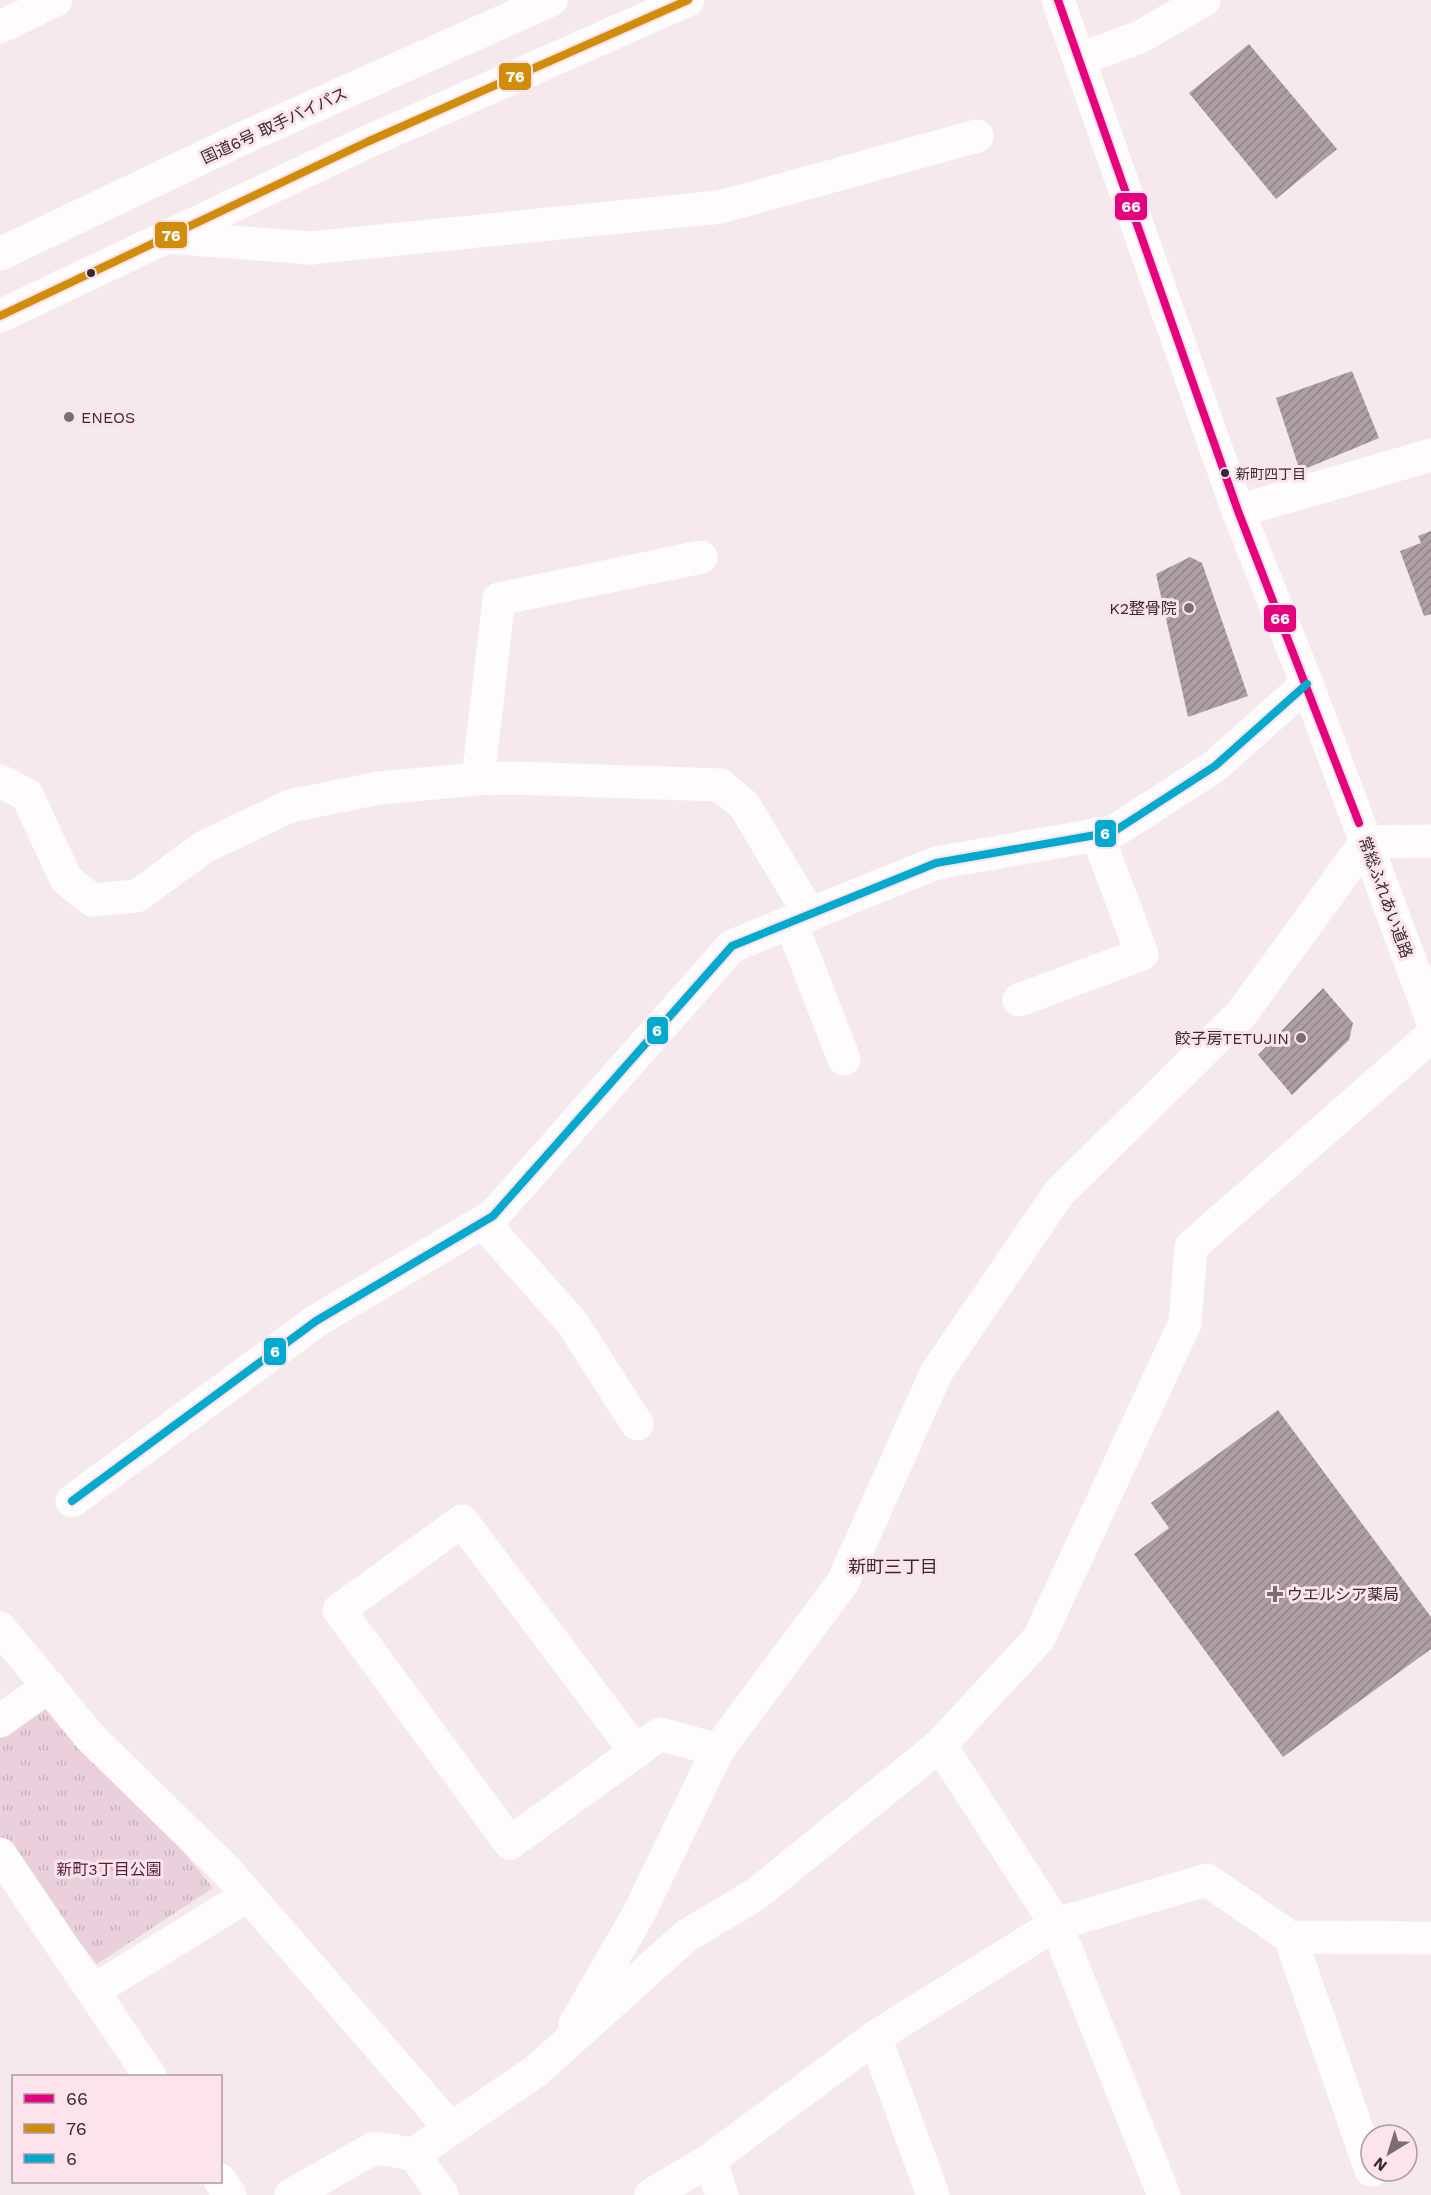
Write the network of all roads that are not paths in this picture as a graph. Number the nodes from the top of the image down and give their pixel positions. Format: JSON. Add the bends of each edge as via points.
{"nodes":[{"id":1,"x":56,"y":0,"type":"edge"},
{"id":2,"x":551,"y":0,"type":"edge"},
{"id":3,"x":688,"y":0,"type":"edge"},
{"id":4,"x":1058,"y":0,"type":"edge"},
{"id":5,"x":1204,"y":0,"type":"edge"},
{"id":6,"x":0,"y":27,"type":"edge"},
{"id":7,"x":1080,"y":59,"type":"junction"},
{"id":8,"x":977,"y":136,"type":"dead end"},
{"id":9,"x":167,"y":237,"type":"junction"},
{"id":10,"x":0,"y":254,"type":"edge"},
{"id":11,"x":0,"y":316,"type":"edge"},
{"id":12,"x":1431,"y":455,"type":"edge"},
{"id":13,"x":1238,"y":511,"type":"junction"},
{"id":14,"x":701,"y":557,"type":"dead end"},
{"id":15,"x":1306,"y":684,"type":"junction"},
{"id":16,"x":478,"y":778,"type":"junction"},
{"id":17,"x":0,"y":781,"type":"edge"},
{"id":18,"x":1097,"y":834,"type":"junction"},
{"id":19,"x":1431,"y":841,"type":"edge"},
{"id":20,"x":1366,"y":842,"type":"junction"},
{"id":21,"x":800,"y":919,"type":"junction"},
{"id":22,"x":1019,"y":1000,"type":"dead end"},
{"id":23,"x":1431,"y":1017,"type":"edge"},
{"id":24,"x":1431,"y":1036,"type":"edge"},
{"id":25,"x":844,"y":1059,"type":"dead end"},
{"id":26,"x":483,"y":1222,"type":"junction"},
{"id":27,"x":637,"y":1424,"type":"dead end"},
{"id":28,"x":72,"y":1500,"type":"dead end"},
{"id":29,"x":0,"y":1628,"type":"edge"},
{"id":30,"x":49,"y":1686,"type":"junction"},
{"id":31,"x":0,"y":1721,"type":"edge"},
{"id":32,"x":940,"y":1745,"type":"junction"},
{"id":33,"x":718,"y":1749,"type":"junction"},
{"id":34,"x":636,"y":1752,"type":"junction"},
{"id":35,"x":0,"y":1854,"type":"edge"},
{"id":36,"x":248,"y":1894,"type":"junction"},
{"id":37,"x":1056,"y":1924,"type":"junction"},
{"id":38,"x":1290,"y":1937,"type":"junction"},
{"id":39,"x":1431,"y":1938,"type":"edge"},
{"id":40,"x":93,"y":1991,"type":"junction"},
{"id":41,"x":875,"y":2037,"type":"junction"},
{"id":42,"x":562,"y":2048,"type":"junction"},
{"id":43,"x":149,"y":2075,"type":"edge"},
{"id":44,"x":451,"y":2128,"type":"junction"},
{"id":45,"x":1359,"y":2135,"type":"edge"},
{"id":46,"x":414,"y":2154,"type":"junction"},
{"id":47,"x":710,"y":2160,"type":"junction"},
{"id":48,"x":291,"y":2195,"type":"edge"},
{"id":49,"x":442,"y":2195,"type":"edge"},
{"id":50,"x":651,"y":2195,"type":"edge"},
{"id":51,"x":722,"y":2195,"type":"edge"},
{"id":52,"x":933,"y":2195,"type":"edge"},
{"id":53,"x":1164,"y":2195,"type":"edge"}],
"edges":[{"from":1,"to":6,"type":"main road"},
{"from":2,"to":10,"type":"main road","name":"国道6号 取手バイパス","via":[[252,134]]},
{"from":3,"to":9,"type":"main road","via":[[367,142]]},
{"from":4,"to":7,"type":"main road","name":"常総ふれあい道路"},
{"from":5,"to":7,"type":"main road","via":[[1140,37]]},
{"from":7,"to":13,"type":"main road","name":"常総ふれあい道路"},
{"from":8,"to":9,"type":"main road","via":[[720,207],[310,248]]},
{"from":9,"to":11,"type":"main road"},
{"from":12,"to":13,"type":"main road"},
{"from":13,"to":15,"type":"main road","name":"常総ふれあい道路"},
{"from":14,"to":16,"type":"main road","via":[[499,599]]},
{"from":15,"to":18,"type":"main road","via":[[1215,766],[1113,832]]},
{"from":15,"to":20,"type":"main road","name":"常総ふれあい道路"},
{"from":16,"to":17,"type":"main road","via":[[379,788],[290,806],[204,847],[137,896],[92,900],[66,879],[27,795]]},
{"from":16,"to":21,"type":"main road","via":[[720,785],[744,805]]},
{"from":18,"to":21,"type":"main road","via":[[936,863]]},
{"from":18,"to":22,"type":"main road","via":[[1142,954]]},
{"from":19,"to":20,"type":"main road"},
{"from":20,"to":23,"type":"main road","name":"常総ふれあい道路"},
{"from":20,"to":33,"type":"main road","via":[[1242,1013],[1059,1193],[936,1373],[843,1582]]},
{"from":21,"to":25,"type":"main road"},
{"from":21,"to":26,"type":"main road","via":[[732,946],[493,1216]]},
{"from":24,"to":32,"type":"main road","via":[[1191,1247],[1185,1323],[1039,1638]]},
{"from":26,"to":27,"type":"main road","via":[[573,1324]]},
{"from":26,"to":28,"type":"main road","via":[[316,1321]]},
{"from":29,"to":30,"type":"main road"},
{"from":30,"to":31,"type":"main road"},
{"from":30,"to":36,"type":"main road","via":[[90,1737]]},
{"from":32,"to":37,"type":"main road"},
{"from":32,"to":42,"type":"main road","via":[[755,1895],[686,1936]]},
{"from":33,"to":34,"type":"main road","via":[[660,1734]]},
{"from":33,"to":42,"type":"main road","via":[[638,1915]]},
{"from":34,"to":34,"type":"main road","via":[[510,1843],[339,1610],[462,1521]]},
{"from":35,"to":40,"type":"main road"},
{"from":36,"to":40,"type":"main road"},
{"from":36,"to":44,"type":"main road"},
{"from":37,"to":38,"type":"main road","via":[[1207,1880]]},
{"from":37,"to":41,"type":"main road"},
{"from":37,"to":53,"type":"main road"},
{"from":38,"to":39,"type":"main road"},
{"from":38,"to":45,"type":"main road"},
{"from":40,"to":43,"type":"main road"},
{"from":41,"to":47,"type":"main road"},
{"from":41,"to":52,"type":"main road"},
{"from":42,"to":44,"type":"main road"},
{"from":44,"to":46,"type":"main road"},
{"from":46,"to":48,"type":"main road","via":[[374,2148]]},
{"from":46,"to":49,"type":"main road"},
{"from":47,"to":50,"type":"main road"},
{"from":47,"to":51,"type":"main road"}]}
